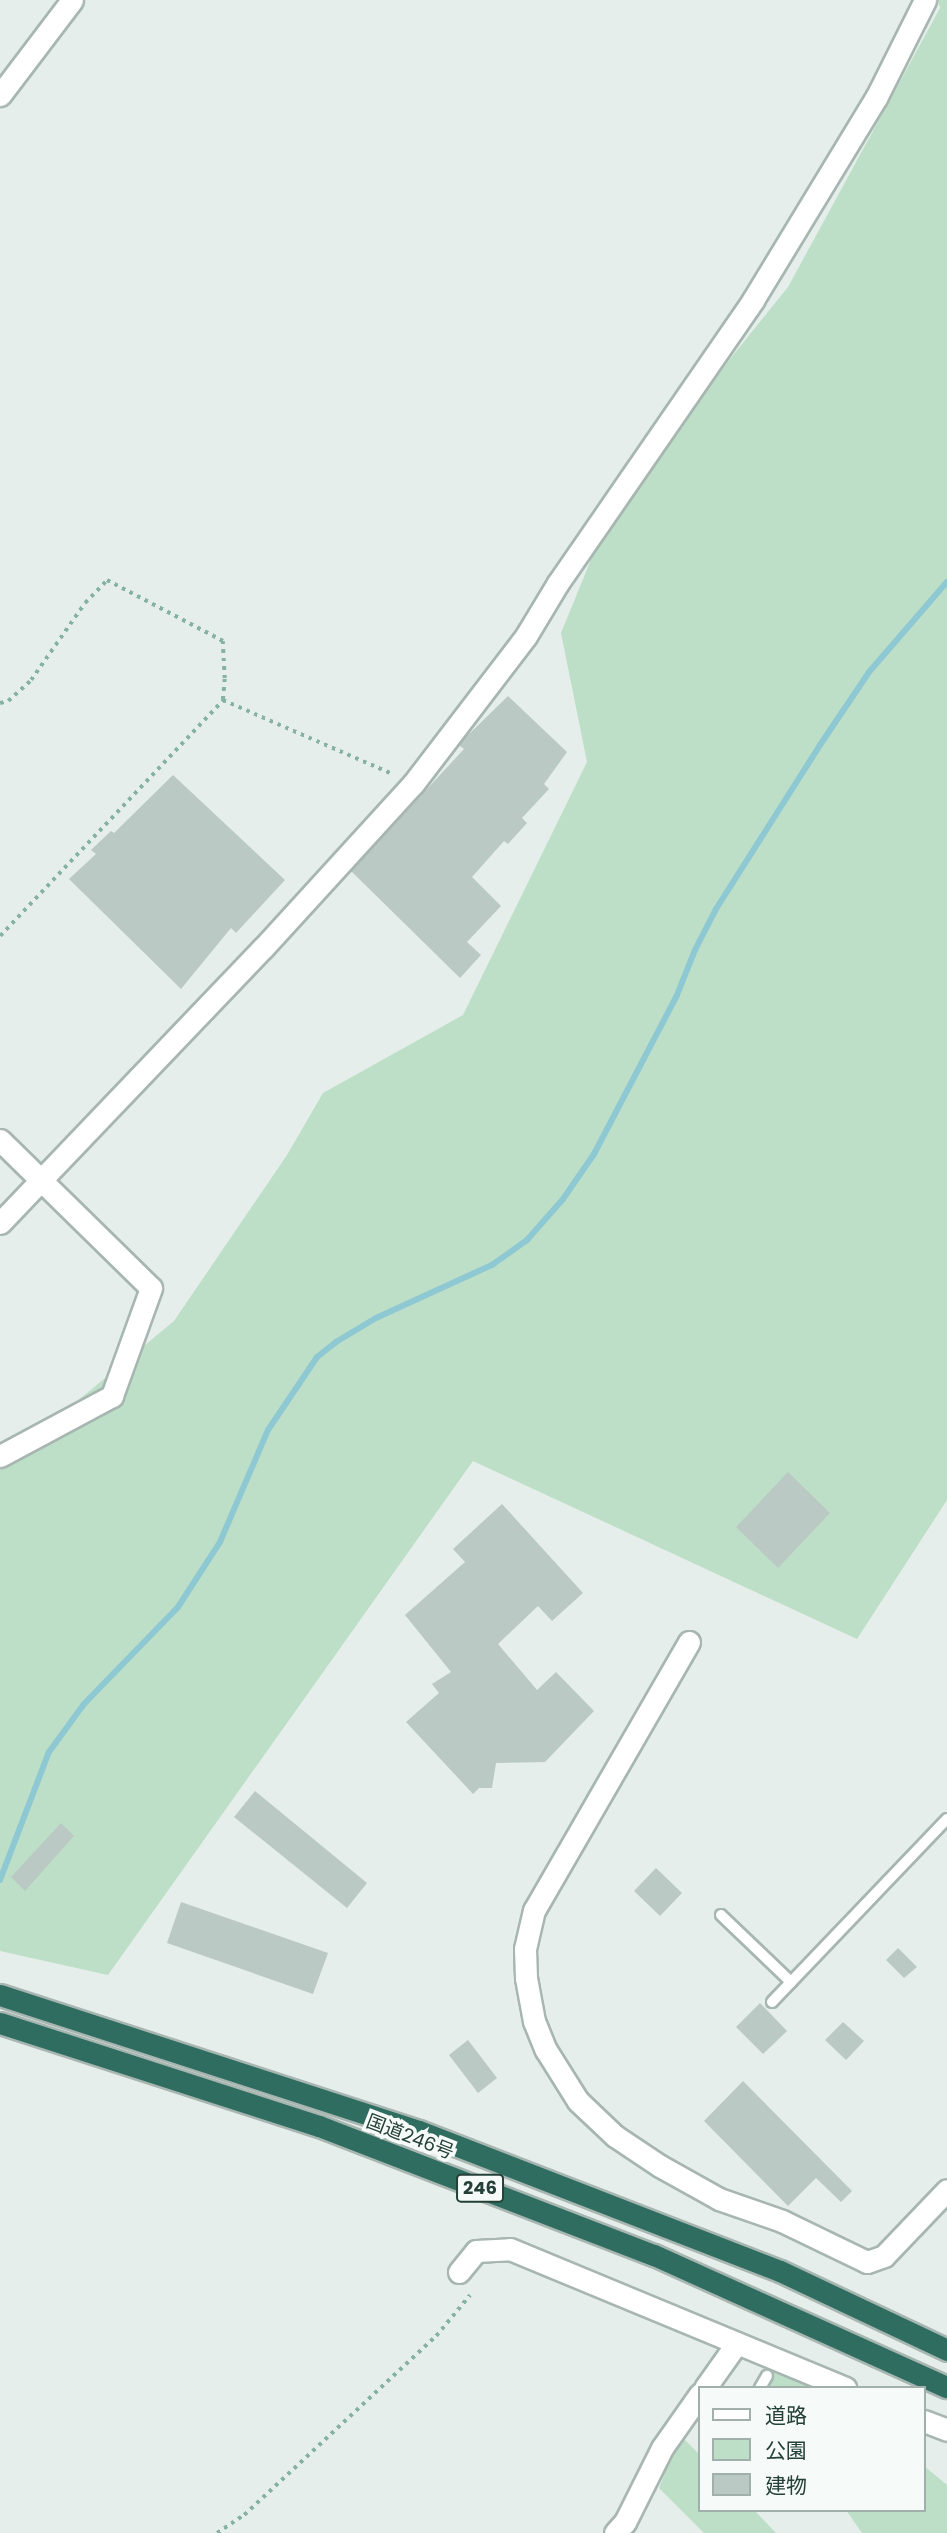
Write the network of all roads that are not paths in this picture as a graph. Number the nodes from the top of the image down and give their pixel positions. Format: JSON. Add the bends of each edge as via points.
{"nodes":[{"id":1,"x":72,"y":0,"type":"edge"},
{"id":2,"x":925,"y":0,"type":"edge"},
{"id":3,"x":0,"y":95,"type":"edge"},
{"id":4,"x":0,"y":1140,"type":"edge"},
{"id":5,"x":41,"y":1178,"type":"junction"},
{"id":6,"x":0,"y":1223,"type":"edge"},
{"id":7,"x":0,"y":1456,"type":"edge"},
{"id":8,"x":689,"y":1642,"type":"dead end"},
{"id":9,"x":947,"y":1819,"type":"edge"},
{"id":10,"x":721,"y":1915,"type":"dead end"},
{"id":11,"x":792,"y":1982,"type":"junction"},
{"id":12,"x":0,"y":1995,"type":"edge"},
{"id":13,"x":772,"y":2002,"type":"dead end"},
{"id":14,"x":0,"y":2022,"type":"edge"},
{"id":15,"x":947,"y":2190,"type":"edge"},
{"id":16,"x":459,"y":2272,"type":"dead end"},
{"id":17,"x":737,"y":2343,"type":"junction"},
{"id":18,"x":947,"y":2350,"type":"edge"},
{"id":19,"x":767,"y":2376,"type":"dead end"},
{"id":20,"x":706,"y":2386,"type":"edge"},
{"id":21,"x":761,"y":2386,"type":"edge"},
{"id":22,"x":840,"y":2386,"type":"edge"},
{"id":23,"x":947,"y":2387,"type":"edge"},
{"id":24,"x":698,"y":2397,"type":"edge"},
{"id":25,"x":926,"y":2422,"type":"edge"},
{"id":26,"x":947,"y":2430,"type":"edge"},
{"id":27,"x":615,"y":2533,"type":"edge"}],
"edges":[{"from":1,"to":3,"type":"street"},
{"from":2,"to":5,"type":"street","via":[[876,97],[753,300],[526,636],[414,784]]},
{"from":4,"to":5,"type":"street"},
{"from":5,"to":6,"type":"street"},
{"from":5,"to":7,"type":"street","via":[[151,1288],[112,1396]]},
{"from":8,"to":15,"type":"street","via":[[534,1910],[525,1949],[526,1978],[534,2021],[546,2050],[578,2101],[615,2136],[660,2166],[719,2199],[782,2221],[867,2262],[884,2256]]},
{"from":9,"to":11,"type":"lane"},
{"from":10,"to":11,"type":"lane"},
{"from":11,"to":13,"type":"lane"},
{"from":12,"to":18,"type":"highway","name":"国道246号","number":"246","via":[[419,2131],[780,2271]]},
{"from":14,"to":23,"type":"highway","name":"国道246号","number":"246","via":[[319,2126],[602,2235]]},
{"from":16,"to":17,"type":"street","via":[[476,2251],[510,2249]]},
{"from":17,"to":20,"type":"street"},
{"from":17,"to":22,"type":"street"},
{"from":19,"to":21,"type":"lane"},
{"from":24,"to":27,"type":"street","via":[[662,2448]]},
{"from":25,"to":26,"type":"street"}]}
